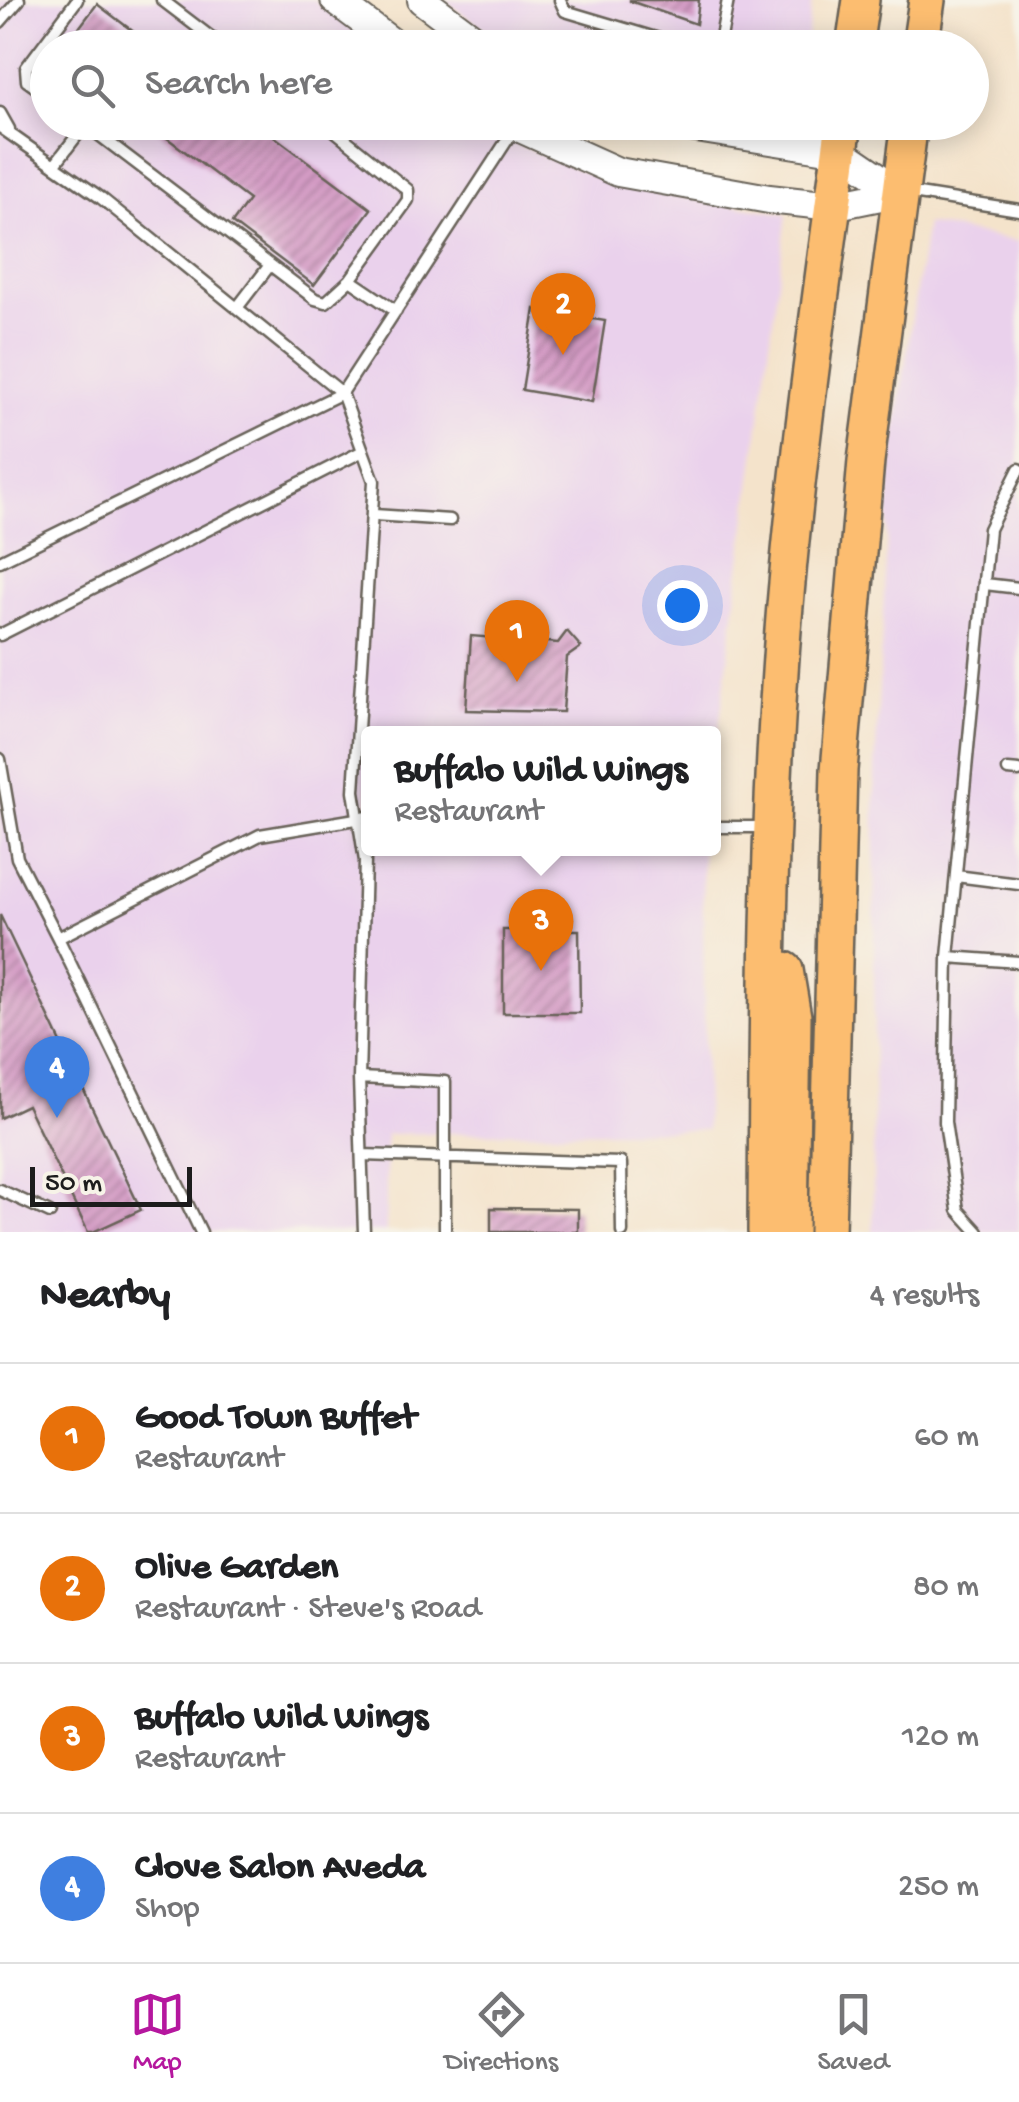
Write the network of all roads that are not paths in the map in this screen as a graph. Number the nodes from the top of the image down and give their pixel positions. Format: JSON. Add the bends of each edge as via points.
{"nodes":[{"id":1,"x":19,"y":0,"type":"edge"},
{"id":2,"x":77,"y":0,"type":"edge"},
{"id":3,"x":162,"y":0,"type":"edge"},
{"id":4,"x":335,"y":0,"type":"edge"},
{"id":5,"x":560,"y":0,"type":"edge"},
{"id":6,"x":728,"y":0,"type":"edge"},
{"id":7,"x":861,"y":0,"type":"edge"},
{"id":8,"x":927,"y":0,"type":"edge"},
{"id":9,"x":435,"y":4,"type":"edge"},
{"id":10,"x":0,"y":22,"type":"edge"},
{"id":11,"x":54,"y":30,"type":"edge"},
{"id":12,"x":201,"y":30,"type":"edge"},
{"id":13,"x":375,"y":30,"type":"edge"},
{"id":14,"x":465,"y":30,"type":"edge"},
{"id":15,"x":629,"y":30,"type":"edge"},
{"id":16,"x":722,"y":30,"type":"edge"},
{"id":17,"x":857,"y":30,"type":"edge"},
{"id":18,"x":923,"y":30,"type":"edge"},
{"id":19,"x":0,"y":113,"type":"edge"},
{"id":20,"x":4,"y":128,"type":"edge"},
{"id":21,"x":72,"y":140,"type":"edge"},
{"id":22,"x":105,"y":140,"type":"edge"},
{"id":23,"x":346,"y":140,"type":"edge"},
{"id":24,"x":502,"y":140,"type":"edge"},
{"id":25,"x":545,"y":140,"type":"edge"},
{"id":26,"x":842,"y":140,"type":"edge"},
{"id":27,"x":845,"y":140,"type":"edge"},
{"id":28,"x":907,"y":140,"type":"edge"},
{"id":29,"x":55,"y":164,"type":"junction"},
{"id":30,"x":900,"y":192,"type":"junction"},
{"id":31,"x":832,"y":206,"type":"junction"},
{"id":32,"x":1019,"y":210,"type":"edge"},
{"id":33,"x":270,"y":265,"type":"junction"},
{"id":34,"x":350,"y":280,"type":"junction"},
{"id":35,"x":237,"y":308,"type":"junction"},
{"id":36,"x":396,"y":311,"type":"junction"},
{"id":37,"x":342,"y":393,"type":"junction"},
{"id":38,"x":363,"y":451,"type":"junction"},
{"id":39,"x":1019,"y":469,"type":"edge"},
{"id":40,"x":374,"y":515,"type":"junction"},
{"id":41,"x":450,"y":520,"type":"dead end"},
{"id":42,"x":0,"y":561,"type":"edge"},
{"id":43,"x":985,"y":584,"type":"junction"},
{"id":44,"x":1019,"y":588,"type":"edge"},
{"id":45,"x":0,"y":635,"type":"edge"},
{"id":46,"x":0,"y":759,"type":"edge"},
{"id":47,"x":361,"y":810,"type":"edge"},
{"id":48,"x":361,"y":818,"type":"edge"},
{"id":49,"x":721,"y":826,"type":"edge"},
{"id":50,"x":772,"y":827,"type":"junction"},
{"id":51,"x":365,"y":856,"type":"edge"},
{"id":52,"x":956,"y":876,"type":"junction"},
{"id":53,"x":1019,"y":884,"type":"edge"},
{"id":54,"x":770,"y":885,"type":"junction"},
{"id":55,"x":58,"y":938,"type":"junction"},
{"id":56,"x":948,"y":957,"type":"junction"},
{"id":57,"x":1019,"y":962,"type":"edge"},
{"id":58,"x":359,"y":1078,"type":"junction"},
{"id":59,"x":362,"y":1155,"type":"junction"},
{"id":60,"x":444,"y":1156,"type":"junction"},
{"id":61,"x":0,"y":1190,"type":"edge"},
{"id":62,"x":50,"y":1213,"type":"dead end"},
{"id":63,"x":197,"y":1231,"type":"edge"},
{"id":64,"x":364,"y":1232,"type":"edge"},
{"id":65,"x":445,"y":1232,"type":"edge"},
{"id":66,"x":622,"y":1232,"type":"edge"},
{"id":67,"x":766,"y":1232,"type":"edge"},
{"id":68,"x":790,"y":1232,"type":"edge"},
{"id":69,"x":827,"y":1232,"type":"edge"},
{"id":70,"x":978,"y":1232,"type":"edge"}],
"edges":[{"from":1,"to":10,"type":"lane"},
{"from":2,"to":11,"type":"lane"},
{"from":3,"to":12,"type":"lane"},
{"from":4,"to":13,"type":"street"},
{"from":5,"to":15,"type":"lane","via":[[565,11]]},
{"from":6,"to":16,"type":"lane"},
{"from":7,"to":17,"type":"highway"},
{"from":8,"to":18,"type":"highway"},
{"from":9,"to":14,"type":"street"},
{"from":19,"to":20,"type":"lane"},
{"from":20,"to":29,"type":"lane"},
{"from":21,"to":29,"type":"lane"},
{"from":22,"to":33,"type":"lane"},
{"from":23,"to":34,"type":"lane","via":[[408,190],[408,200]]},
{"from":24,"to":36,"type":"lane"},
{"from":25,"to":31,"type":"street","via":[[618,172]]},
{"from":26,"to":31,"type":"highway"},
{"from":27,"to":30,"type":"street"},
{"from":28,"to":30,"type":"highway"},
{"from":29,"to":35,"type":"lane"},
{"from":30,"to":31,"type":"street"},
{"from":30,"to":32,"type":"lane"},
{"from":30,"to":69,"type":"highway","via":[[866,461],[839,770]]},
{"from":31,"to":50,"type":"highway","via":[[782,650]]},
{"from":33,"to":34,"type":"lane","via":[[326,302]]},
{"from":33,"to":35,"type":"lane"},
{"from":34,"to":36,"type":"lane"},
{"from":35,"to":37,"type":"lane"},
{"from":36,"to":37,"type":"lane"},
{"from":37,"to":38,"type":"lane"},
{"from":37,"to":42,"type":"lane"},
{"from":38,"to":40,"type":"lane","via":[[374,480]]},
{"from":38,"to":45,"type":"lane"},
{"from":39,"to":43,"type":"lane","via":[[989,529]]},
{"from":40,"to":41,"type":"lane"},
{"from":40,"to":47,"type":"lane","via":[[354,792]]},
{"from":43,"to":44,"type":"lane"},
{"from":43,"to":52,"type":"lane"},
{"from":46,"to":55,"type":"lane","via":[[17,858]]},
{"from":48,"to":55,"type":"lane","via":[[260,835]]},
{"from":49,"to":50,"type":"lane"},
{"from":50,"to":54,"type":"highway"},
{"from":51,"to":58,"type":"lane"},
{"from":52,"to":53,"type":"lane"},
{"from":52,"to":56,"type":"lane"},
{"from":54,"to":67,"type":"highway"},
{"from":54,"to":68,"type":"highway","via":[[793,1017]]},
{"from":55,"to":63,"type":"lane"},
{"from":56,"to":57,"type":"lane"},
{"from":56,"to":70,"type":"lane","via":[[945,1122],[958,1210]]},
{"from":58,"to":59,"type":"lane"},
{"from":58,"to":60,"type":"lane","via":[[445,1082]]},
{"from":59,"to":60,"type":"lane"},
{"from":59,"to":64,"type":"lane"},
{"from":60,"to":65,"type":"lane"},
{"from":60,"to":66,"type":"lane","via":[[621,1163]]},
{"from":61,"to":62,"type":"lane"}]}
